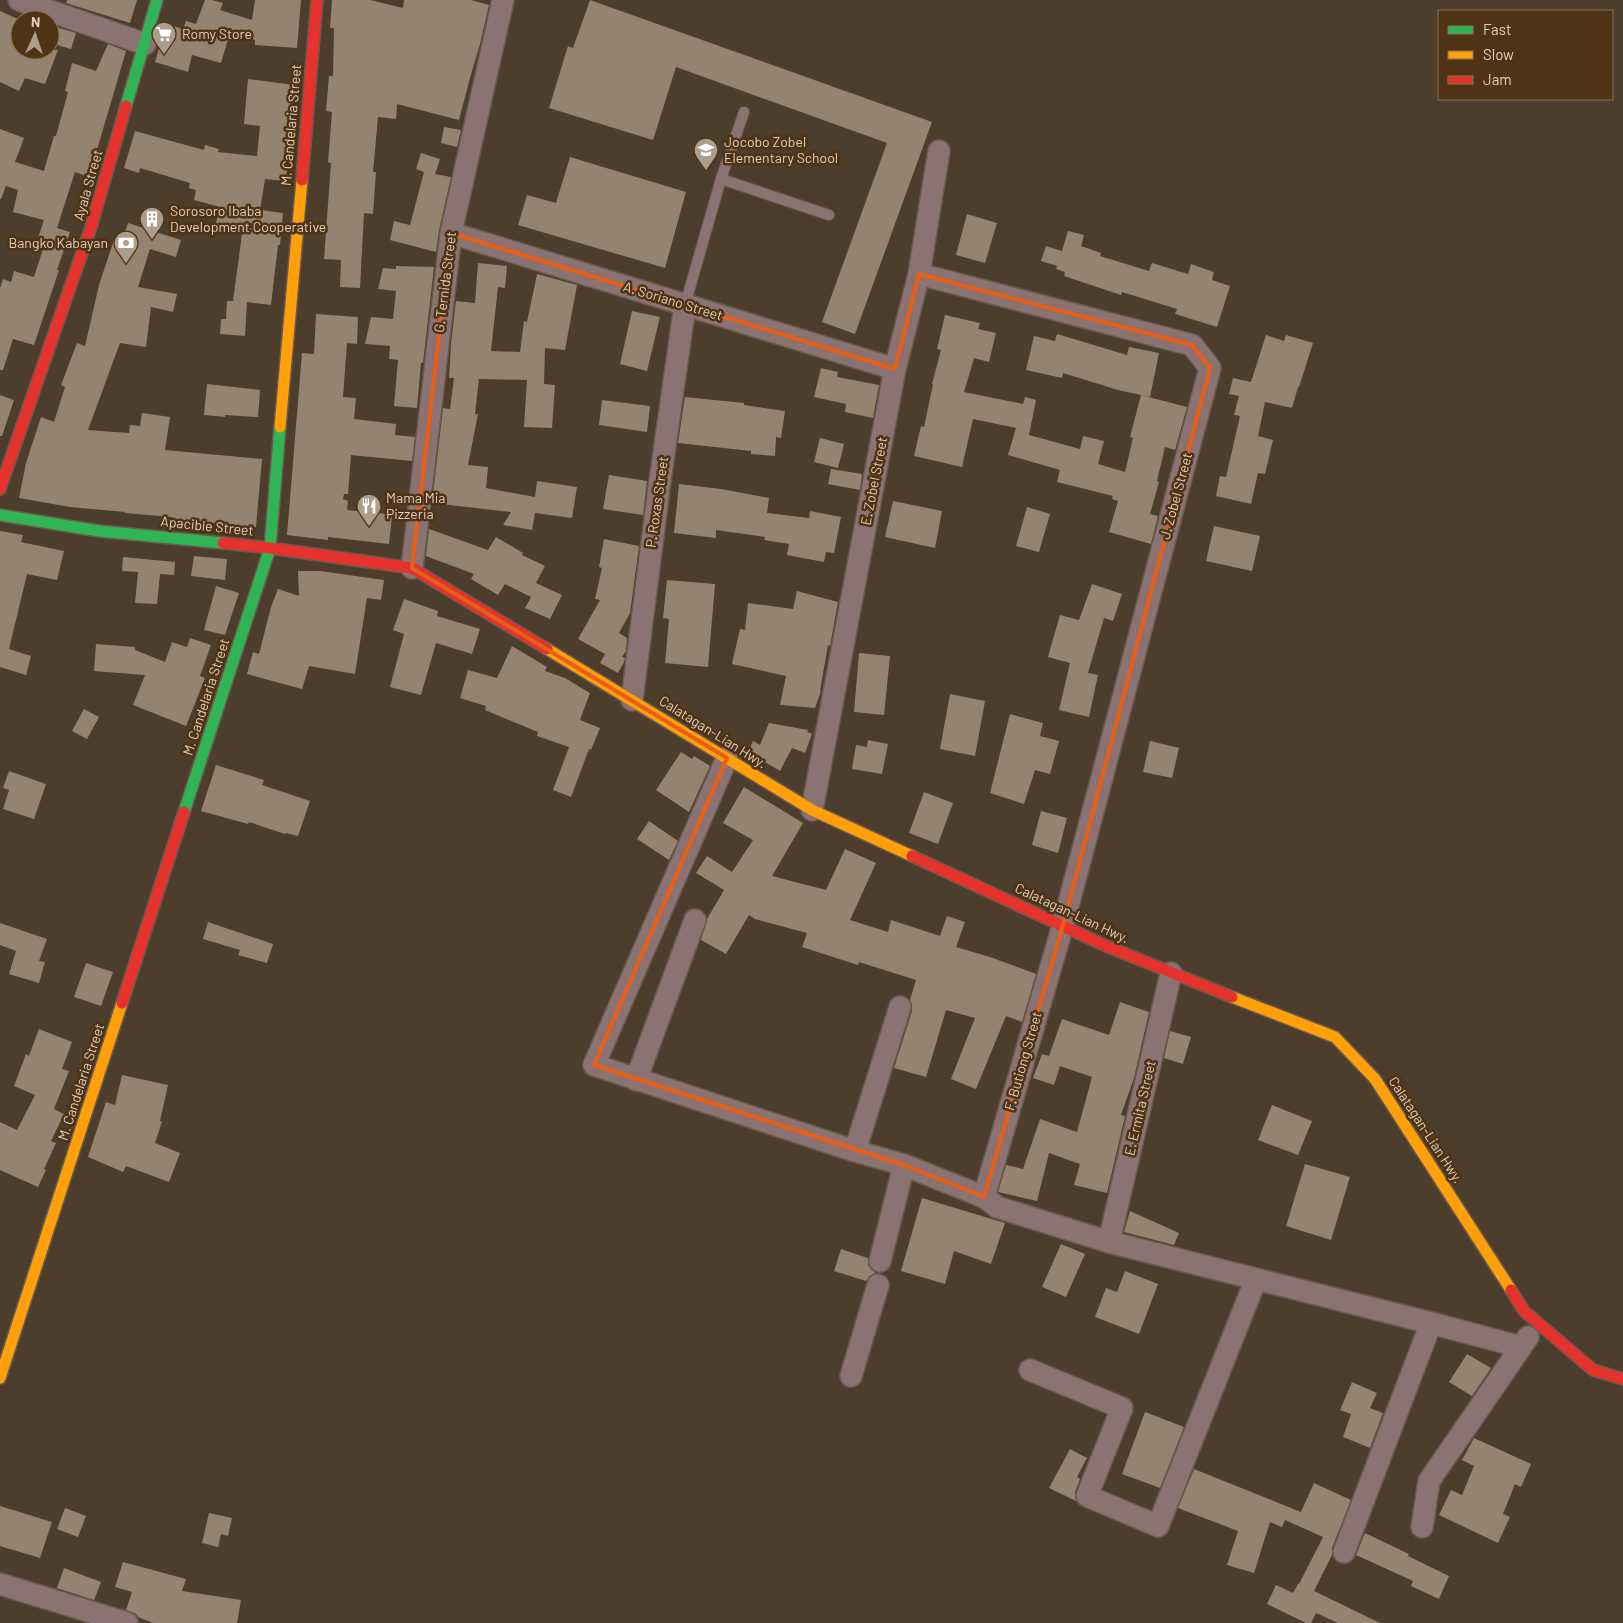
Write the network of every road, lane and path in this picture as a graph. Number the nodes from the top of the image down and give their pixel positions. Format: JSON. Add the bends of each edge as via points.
{"nodes":[{"id":1,"x":18,"y":0,"type":"edge"},
{"id":2,"x":158,"y":0,"type":"edge"},
{"id":3,"x":317,"y":0,"type":"edge"},
{"id":4,"x":503,"y":0,"type":"edge"},
{"id":5,"x":144,"y":44,"type":"junction"},
{"id":6,"x":744,"y":112,"type":"dead end"},
{"id":7,"x":939,"y":151,"type":"dead end"},
{"id":8,"x":721,"y":179,"type":"junction"},
{"id":9,"x":829,"y":215,"type":"dead end"},
{"id":10,"x":451,"y":233,"type":"junction"},
{"id":11,"x":919,"y":274,"type":"junction"},
{"id":12,"x":685,"y":305,"type":"junction"},
{"id":13,"x":895,"y":369,"type":"junction"},
{"id":14,"x":0,"y":490,"type":"edge"},
{"id":15,"x":0,"y":516,"type":"edge"},
{"id":16,"x":270,"y":548,"type":"junction"},
{"id":17,"x":412,"y":568,"type":"junction"},
{"id":18,"x":632,"y":700,"type":"junction"},
{"id":19,"x":727,"y":758,"type":"junction"},
{"id":20,"x":812,"y":810,"type":"junction"},
{"id":21,"x":695,"y":920,"type":"dead end"},
{"id":22,"x":1063,"y":925,"type":"junction"},
{"id":23,"x":1171,"y":973,"type":"junction"},
{"id":24,"x":900,"y":1007,"type":"dead end"},
{"id":25,"x":636,"y":1080,"type":"junction"},
{"id":26,"x":855,"y":1151,"type":"junction"},
{"id":27,"x":904,"y":1165,"type":"junction"},
{"id":28,"x":984,"y":1197,"type":"junction"},
{"id":29,"x":1109,"y":1242,"type":"junction"},
{"id":30,"x":880,"y":1261,"type":"dead end"},
{"id":31,"x":1256,"y":1279,"type":"junction"},
{"id":32,"x":878,"y":1284,"type":"dead end"},
{"id":33,"x":1538,"y":1322,"type":"junction"},
{"id":34,"x":1431,"y":1323,"type":"junction"},
{"id":35,"x":1521,"y":1347,"type":"junction"},
{"id":36,"x":1030,"y":1370,"type":"dead end"},
{"id":37,"x":851,"y":1376,"type":"dead end"},
{"id":38,"x":0,"y":1378,"type":"edge"},
{"id":39,"x":1623,"y":1378,"type":"edge"},
{"id":40,"x":1422,"y":1527,"type":"dead end"},
{"id":41,"x":1344,"y":1552,"type":"dead end"},
{"id":42,"x":0,"y":1584,"type":"edge"},
{"id":43,"x":127,"y":1623,"type":"edge"}],
"edges":[{"from":1,"to":5,"type":"street"},
{"from":2,"to":5,"type":"main road","name":"Ayala Street"},
{"from":3,"to":16,"type":"main road","name":"M. Candelaria Street"},
{"from":4,"to":10,"type":"street","name":"G. Ternida Street"},
{"from":5,"to":14,"type":"main road","name":"Ayala Street","via":[[92,227]]},
{"from":6,"to":8,"type":"lane"},
{"from":7,"to":11,"type":"street","name":"E. Zobel Street"},
{"from":8,"to":9,"type":"lane"},
{"from":8,"to":12,"type":"lane"},
{"from":10,"to":12,"type":"street","name":"A. Soriano Street"},
{"from":10,"to":17,"type":"street","name":"G. Ternida Street"},
{"from":11,"to":13,"type":"street","name":"E. Zobel Street"},
{"from":11,"to":22,"type":"street","name":"J. Zobel Street","via":[[1192,345],[1210,368]]},
{"from":12,"to":13,"type":"street","name":"A. Soriano Street"},
{"from":12,"to":18,"type":"street","name":"P. Roxas Street"},
{"from":13,"to":20,"type":"street","name":"E. Zobel Street"},
{"from":15,"to":16,"type":"main road","name":"Apacible Street","via":[[99,531]]},
{"from":16,"to":17,"type":"main road","name":"Apacible Street"},
{"from":16,"to":38,"type":"main road","name":"M. Candelaria Street"},
{"from":17,"to":18,"type":"main road","name":"Calatagan-Lian Hwy."},
{"from":18,"to":19,"type":"main road","name":"Calatagan-Lian Hwy."},
{"from":19,"to":20,"type":"main road","name":"Calatagan-Lian Hwy."},
{"from":19,"to":25,"type":"street","via":[[594,1066]]},
{"from":20,"to":22,"type":"main road","name":"Calatagan-Lian Hwy."},
{"from":21,"to":25,"type":"street"},
{"from":22,"to":23,"type":"main road","name":"Calatagan-Lian Hwy."},
{"from":22,"to":28,"type":"street","name":"F. Butiong Street"},
{"from":23,"to":29,"type":"street","name":"E. Ermita Street"},
{"from":23,"to":33,"type":"main road","name":"Calatagan-Lian Hwy.","via":[[1335,1037],[1375,1078],[1524,1311]]},
{"from":24,"to":26,"type":"street"},
{"from":25,"to":26,"type":"street"},
{"from":26,"to":27,"type":"street"},
{"from":27,"to":28,"type":"street"},
{"from":27,"to":30,"type":"street"},
{"from":28,"to":29,"type":"street","via":[[998,1207]]},
{"from":29,"to":31,"type":"street"},
{"from":31,"to":34,"type":"street"},
{"from":31,"to":36,"type":"street","via":[[1158,1526],[1087,1496],[1122,1408]]},
{"from":32,"to":37,"type":"street"},
{"from":33,"to":35,"type":"street"},
{"from":33,"to":39,"type":"main road","name":"Calatagan-Lian Hwy.","via":[[1593,1370]]},
{"from":34,"to":35,"type":"street"},
{"from":34,"to":41,"type":"street"},
{"from":35,"to":40,"type":"street","via":[[1429,1481]]},
{"from":42,"to":43,"type":"street"}]}
